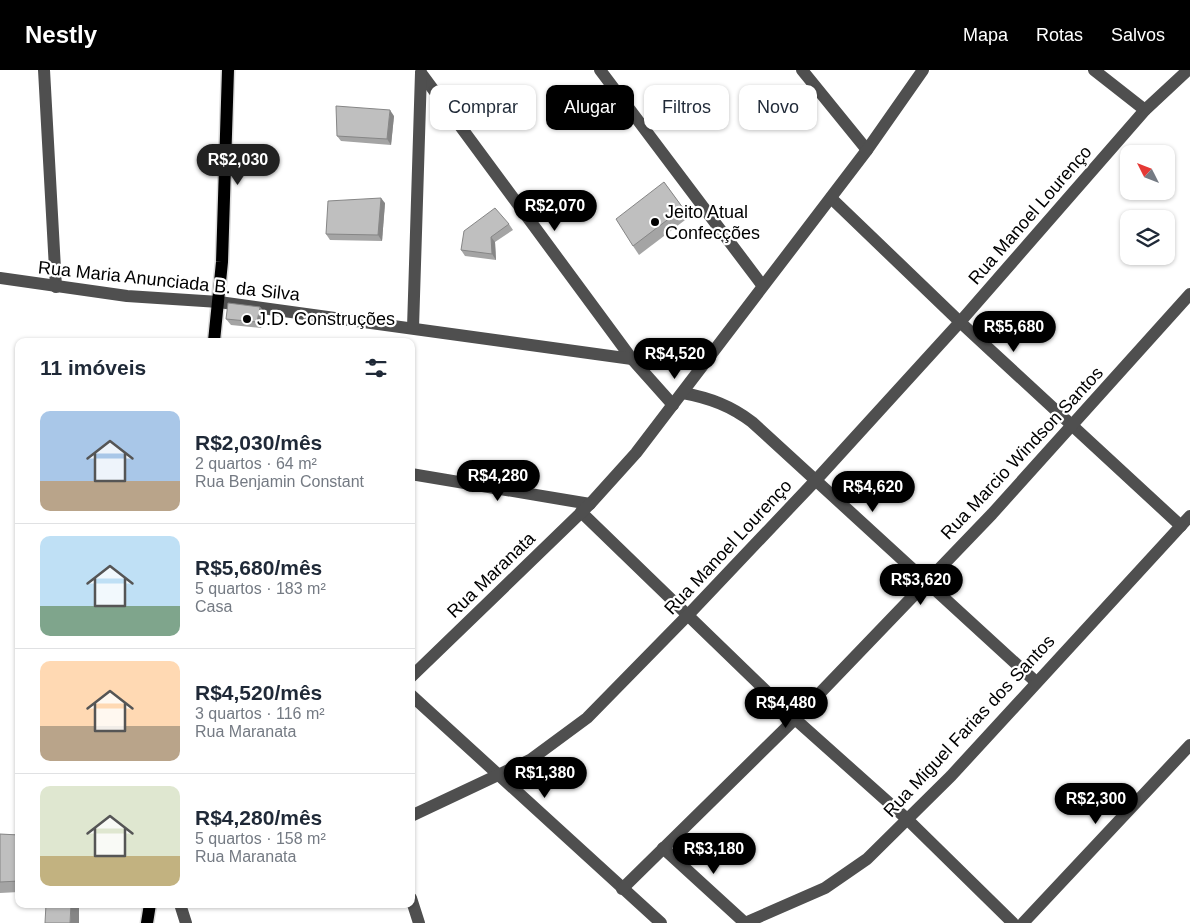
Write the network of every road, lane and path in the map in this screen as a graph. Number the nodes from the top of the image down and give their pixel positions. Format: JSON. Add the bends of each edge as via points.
{"nodes":[{"id":1,"x":44,"y":70,"type":"edge"},
{"id":2,"x":228,"y":70,"type":"edge"},
{"id":3,"x":600,"y":70,"type":"edge"},
{"id":4,"x":802,"y":70,"type":"edge"},
{"id":5,"x":923,"y":70,"type":"edge"},
{"id":6,"x":1094,"y":70,"type":"edge"},
{"id":7,"x":1188,"y":70,"type":"edge"},
{"id":8,"x":423,"y":71,"type":"edge"},
{"id":9,"x":1145,"y":110,"type":"junction"},
{"id":10,"x":867,"y":150,"type":"junction"},
{"id":11,"x":831,"y":198,"type":"junction"},
{"id":12,"x":0,"y":278,"type":"edge"},
{"id":13,"x":762,"y":285,"type":"junction"},
{"id":14,"x":56,"y":288,"type":"junction"},
{"id":15,"x":1190,"y":294,"type":"edge"},
{"id":16,"x":218,"y":302,"type":"junction"},
{"id":17,"x":960,"y":322,"type":"junction"},
{"id":18,"x":413,"y":328,"type":"junction"},
{"id":19,"x":214,"y":338,"type":"edge"},
{"id":20,"x":632,"y":359,"type":"junction"},
{"id":21,"x":683,"y":393,"type":"junction"},
{"id":22,"x":673,"y":405,"type":"junction"},
{"id":23,"x":1073,"y":425,"type":"junction"},
{"id":24,"x":415,"y":475,"type":"edge"},
{"id":25,"x":816,"y":480,"type":"junction"},
{"id":26,"x":585,"y":508,"type":"junction"},
{"id":27,"x":1190,"y":516,"type":"edge"},
{"id":28,"x":1181,"y":526,"type":"junction"},
{"id":29,"x":927,"y":580,"type":"junction"},
{"id":30,"x":688,"y":615,"type":"junction"},
{"id":31,"x":415,"y":673,"type":"edge"},
{"id":32,"x":1036,"y":682,"type":"junction"},
{"id":33,"x":415,"y":698,"type":"edge"},
{"id":34,"x":795,"y":719,"type":"junction"},
{"id":35,"x":1190,"y":745,"type":"edge"},
{"id":36,"x":499,"y":776,"type":"junction"},
{"id":37,"x":415,"y":814,"type":"edge"},
{"id":38,"x":907,"y":819,"type":"junction"},
{"id":39,"x":663,"y":848,"type":"junction"},
{"id":40,"x":622,"y":888,"type":"junction"},
{"id":41,"x":149,"y":908,"type":"edge"},
{"id":42,"x":183,"y":908,"type":"edge"},
{"id":43,"x":414,"y":908,"type":"edge"},
{"id":44,"x":147,"y":923,"type":"edge"},
{"id":45,"x":186,"y":923,"type":"edge"},
{"id":46,"x":419,"y":923,"type":"edge"},
{"id":47,"x":661,"y":923,"type":"edge"},
{"id":48,"x":745,"y":923,"type":"edge"},
{"id":49,"x":1013,"y":923,"type":"edge"},
{"id":50,"x":1023,"y":923,"type":"edge"}],
"edges":[{"from":1,"to":14,"type":"street"},
{"from":2,"to":16,"type":"main road"},
{"from":3,"to":13,"type":"street"},
{"from":4,"to":10,"type":"street"},
{"from":5,"to":10,"type":"street","name":"Rua Maranata"},
{"from":6,"to":9,"type":"street"},
{"from":7,"to":9,"type":"street","name":"Rua Manoel Lourenço"},
{"from":8,"to":18,"type":"street"},
{"from":8,"to":20,"type":"street"},
{"from":9,"to":17,"type":"street","name":"Rua Manoel Lourenço"},
{"from":10,"to":11,"type":"street","name":"Rua Maranata"},
{"from":11,"to":13,"type":"street","name":"Rua Maranata"},
{"from":11,"to":17,"type":"street"},
{"from":12,"to":14,"type":"street","name":"Rua Maria Anunciada B. da Silva"},
{"from":13,"to":21,"type":"street","name":"Rua Maranata"},
{"from":14,"to":16,"type":"street","name":"Rua Maria Anunciada B. da Silva"},
{"from":15,"to":23,"type":"street","name":"Rua Marcio Windson Santos"},
{"from":16,"to":18,"type":"street","name":"Rua Maria Anunciada B. da Silva"},
{"from":16,"to":19,"type":"main road"},
{"from":17,"to":23,"type":"street"},
{"from":17,"to":25,"type":"street","name":"Rua Manoel Lourenço"},
{"from":18,"to":20,"type":"street","name":"Rua Maria Anunciada B. da Silva"},
{"from":20,"to":22,"type":"street"},
{"from":21,"to":22,"type":"street","name":"Rua Maranata"},
{"from":21,"to":25,"type":"street","via":[[703,396],[734,408]]},
{"from":22,"to":26,"type":"street","name":"Rua Maranata","via":[[636,453]]},
{"from":23,"to":28,"type":"street"},
{"from":23,"to":29,"type":"street","name":"Rua Marcio Windson Santos"},
{"from":24,"to":26,"type":"street"},
{"from":25,"to":29,"type":"street"},
{"from":25,"to":30,"type":"street","name":"Rua Manoel Lourenço"},
{"from":26,"to":30,"type":"street"},
{"from":26,"to":31,"type":"street","name":"Rua Maranata"},
{"from":27,"to":28,"type":"street","name":"Rua Miguel Farias dos Santos"},
{"from":28,"to":32,"type":"street","name":"Rua Miguel Farias dos Santos"},
{"from":29,"to":32,"type":"street"},
{"from":29,"to":34,"type":"street","name":"Rua Marcio Windson Santos"},
{"from":30,"to":34,"type":"street"},
{"from":30,"to":36,"type":"street","name":"Rua Manoel Lourenço","via":[[587,718],[556,743]]},
{"from":32,"to":38,"type":"street","name":"Rua Miguel Farias dos Santos","via":[[951,776]]},
{"from":33,"to":36,"type":"street"},
{"from":34,"to":38,"type":"street"},
{"from":34,"to":39,"type":"street","name":"Rua Marcio Windson Santos"},
{"from":35,"to":50,"type":"street"},
{"from":36,"to":37,"type":"street","name":"Rua Manoel Lourenço"},
{"from":36,"to":40,"type":"street"},
{"from":38,"to":48,"type":"street","name":"Rua Miguel Farias dos Santos","via":[[847,875]]},
{"from":38,"to":49,"type":"street"},
{"from":39,"to":40,"type":"street","name":"Rua Marcio Windson Santos"},
{"from":39,"to":48,"type":"street"},
{"from":40,"to":47,"type":"street"},
{"from":41,"to":44,"type":"main road"},
{"from":42,"to":45,"type":"street"},
{"from":43,"to":46,"type":"street"}]}
